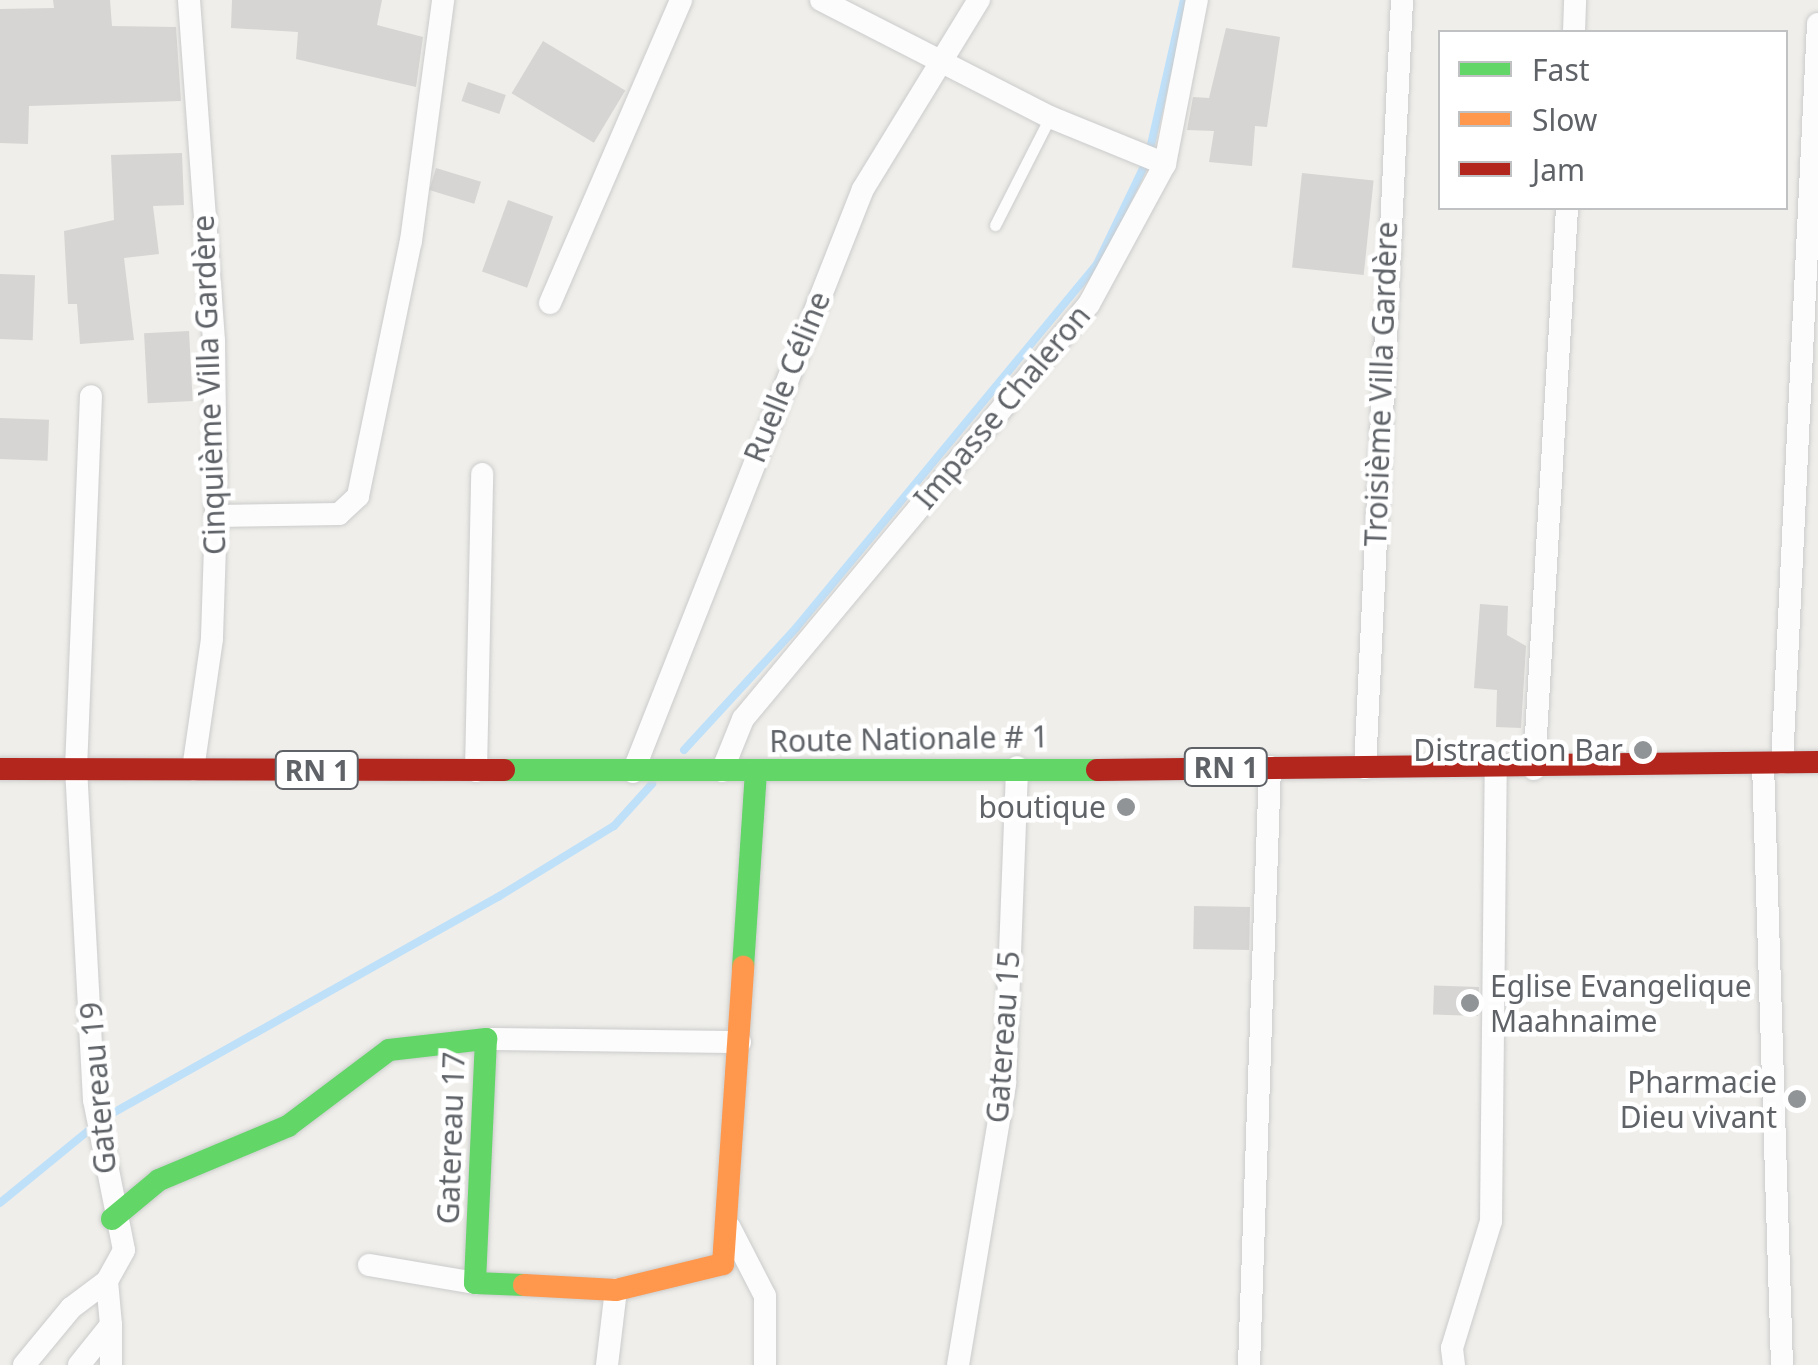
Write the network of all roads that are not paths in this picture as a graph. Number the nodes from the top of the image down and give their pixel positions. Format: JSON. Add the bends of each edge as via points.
{"nodes":[{"id":1,"x":189,"y":0,"type":"edge"},
{"id":2,"x":443,"y":0,"type":"edge"},
{"id":3,"x":682,"y":0,"type":"edge"},
{"id":4,"x":822,"y":0,"type":"edge"},
{"id":5,"x":979,"y":0,"type":"edge"},
{"id":6,"x":1197,"y":0,"type":"edge"},
{"id":7,"x":1402,"y":0,"type":"edge"},
{"id":8,"x":1575,"y":0,"type":"edge"},
{"id":9,"x":1818,"y":24,"type":"edge"},
{"id":10,"x":1574,"y":30,"type":"edge"},
{"id":11,"x":940,"y":60,"type":"junction"},
{"id":12,"x":1050,"y":117,"type":"junction"},
{"id":13,"x":1165,"y":164,"type":"junction"},
{"id":14,"x":1567,"y":210,"type":"edge"},
{"id":15,"x":996,"y":224,"type":"dead end"},
{"id":16,"x":550,"y":303,"type":"dead end"},
{"id":17,"x":91,"y":396,"type":"dead end"},
{"id":18,"x":482,"y":474,"type":"dead end"},
{"id":19,"x":216,"y":516,"type":"junction"},
{"id":20,"x":1818,"y":762,"type":"edge"},
{"id":21,"x":1773,"y":763,"type":"junction"},
{"id":22,"x":1017,"y":767,"type":"junction"},
{"id":23,"x":1270,"y":767,"type":"junction"},
{"id":24,"x":1365,"y":768,"type":"junction"},
{"id":25,"x":0,"y":769,"type":"edge"},
{"id":26,"x":76,"y":769,"type":"junction"},
{"id":27,"x":1534,"y":769,"type":"junction"},
{"id":28,"x":193,"y":770,"type":"junction"},
{"id":29,"x":756,"y":770,"type":"junction"},
{"id":30,"x":476,"y":771,"type":"junction"},
{"id":31,"x":722,"y":771,"type":"junction"},
{"id":32,"x":1496,"y":771,"type":"junction"},
{"id":33,"x":633,"y":772,"type":"junction"},
{"id":34,"x":486,"y":1039,"type":"junction"},
{"id":35,"x":740,"y":1042,"type":"junction"},
{"id":36,"x":112,"y":1219,"type":"junction"},
{"id":37,"x":730,"y":1228,"type":"junction"},
{"id":38,"x":369,"y":1265,"type":"dead end"},
{"id":39,"x":108,"y":1280,"type":"junction"},
{"id":40,"x":475,"y":1283,"type":"junction"},
{"id":41,"x":616,"y":1290,"type":"junction"},
{"id":42,"x":111,"y":1325,"type":"junction"},
{"id":43,"x":24,"y":1365,"type":"edge"},
{"id":44,"x":79,"y":1365,"type":"edge"},
{"id":45,"x":111,"y":1365,"type":"edge"},
{"id":46,"x":607,"y":1365,"type":"edge"},
{"id":47,"x":765,"y":1365,"type":"edge"},
{"id":48,"x":958,"y":1365,"type":"edge"},
{"id":49,"x":1249,"y":1365,"type":"edge"},
{"id":50,"x":1454,"y":1365,"type":"edge"},
{"id":51,"x":1782,"y":1365,"type":"edge"}],
"edges":[{"from":1,"to":19,"type":"street","name":"Cinquième Villa Gardère","via":[[214,341]]},
{"from":2,"to":19,"type":"street","via":[[411,242],[358,496],[339,514]]},
{"from":3,"to":16,"type":"street"},
{"from":4,"to":11,"type":"street"},
{"from":5,"to":11,"type":"street","name":"Ruelle Céline"},
{"from":6,"to":13,"type":"street","name":"Impasse Chaleron"},
{"from":7,"to":24,"type":"street","name":"Troisième Villa Gardère"},
{"from":8,"to":10,"type":"street"},
{"from":9,"to":21,"type":"street"},
{"from":11,"to":12,"type":"street"},
{"from":11,"to":33,"type":"street","name":"Ruelle Céline","via":[[863,189]]},
{"from":12,"to":13,"type":"street"},
{"from":12,"to":15,"type":"lane"},
{"from":13,"to":31,"type":"street","name":"Impasse Chaleron","via":[[1089,304],[743,719]]},
{"from":14,"to":27,"type":"street"},
{"from":17,"to":26,"type":"street","name":"Gatereau 19"},
{"from":18,"to":30,"type":"street"},
{"from":19,"to":28,"type":"street","name":"Cinquième Villa Gardère","via":[[212,640]]},
{"from":20,"to":21,"type":"main road","name":"Route Nationale # 1","number":"RN 1"},
{"from":21,"to":27,"type":"main road","name":"Route Nationale # 1","number":"RN 1"},
{"from":21,"to":51,"type":"street"},
{"from":22,"to":23,"type":"main road","name":"Route Nationale # 1","number":"RN 1"},
{"from":22,"to":29,"type":"main road","name":"Route Nationale # 1","number":"RN 1"},
{"from":22,"to":48,"type":"street","name":"Gatereau 15","via":[[1005,1083]]},
{"from":23,"to":24,"type":"main road","name":"Route Nationale # 1","number":"RN 1"},
{"from":23,"to":49,"type":"street"},
{"from":24,"to":32,"type":"main road","name":"Route Nationale # 1","number":"RN 1"},
{"from":25,"to":26,"type":"main road","name":"Route Nationale # 1","number":"RN 1"},
{"from":26,"to":28,"type":"main road","name":"Route Nationale # 1","number":"RN 1"},
{"from":26,"to":36,"type":"street","name":"Gatereau 19","via":[[94,1100]]},
{"from":27,"to":32,"type":"main road","name":"Route Nationale # 1","number":"RN 1"},
{"from":28,"to":30,"type":"main road","name":"Route Nationale # 1","number":"RN 1"},
{"from":29,"to":31,"type":"main road","name":"Route Nationale # 1","number":"RN 1"},
{"from":29,"to":35,"type":"main road"},
{"from":30,"to":33,"type":"main road","name":"Route Nationale # 1","number":"RN 1"},
{"from":31,"to":33,"type":"main road","name":"Route Nationale # 1","number":"RN 1"},
{"from":32,"to":50,"type":"street","via":[[1491,1221],[1452,1348]]},
{"from":34,"to":35,"type":"street"},
{"from":34,"to":36,"type":"main road","name":"Gatereau 17","via":[[388,1050],[288,1126],[159,1180]]},
{"from":34,"to":40,"type":"main road","name":"Gatereau 17"},
{"from":35,"to":37,"type":"main road"},
{"from":36,"to":39,"type":"street","name":"Gatereau 19","via":[[124,1250]]},
{"from":37,"to":41,"type":"main road","via":[[723,1264]]},
{"from":37,"to":47,"type":"street","via":[[765,1296]]},
{"from":38,"to":40,"type":"street"},
{"from":39,"to":42,"type":"street","name":"Gatereau 19"},
{"from":39,"to":43,"type":"street","via":[[71,1308]]},
{"from":40,"to":41,"type":"main road"},
{"from":41,"to":46,"type":"street"},
{"from":42,"to":44,"type":"street"},
{"from":42,"to":45,"type":"street","name":"Gatereau 19"}]}
